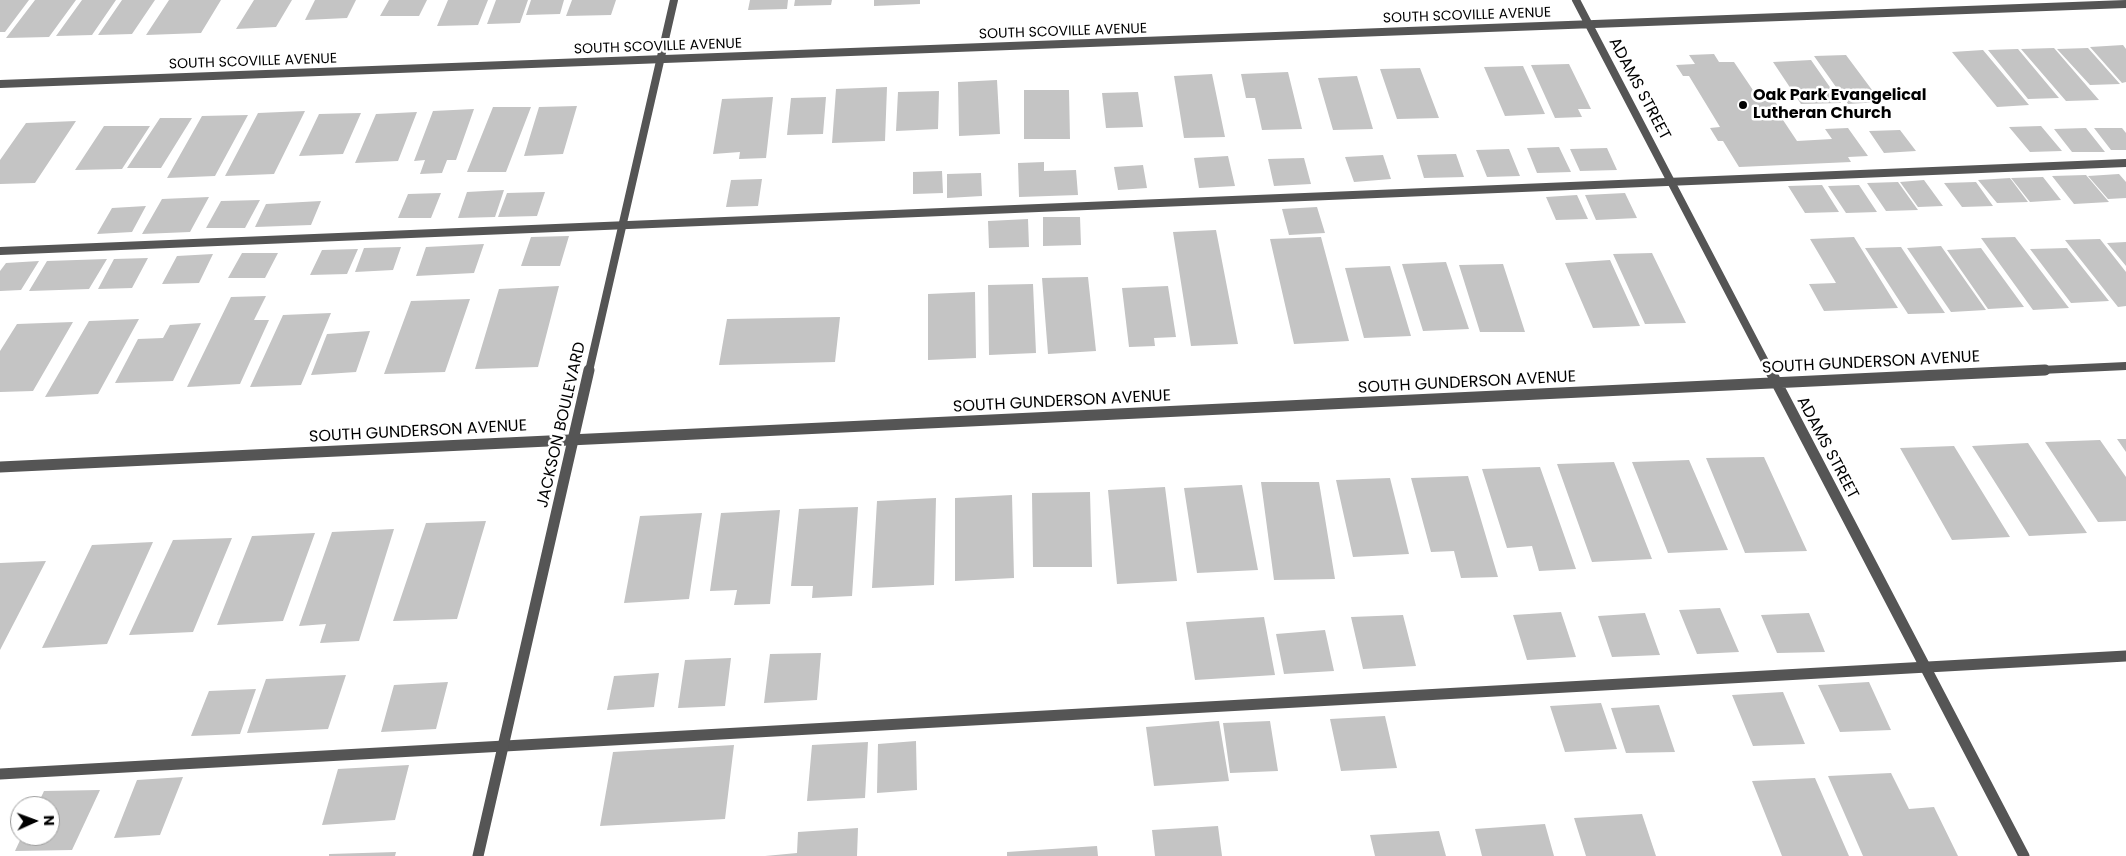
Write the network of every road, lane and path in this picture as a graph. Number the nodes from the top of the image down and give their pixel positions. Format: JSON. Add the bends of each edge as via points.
{"nodes":[{"id":1,"x":674,"y":0,"type":"edge"},
{"id":2,"x":1576,"y":0,"type":"edge"},
{"id":3,"x":2126,"y":4,"type":"edge"},
{"id":4,"x":1589,"y":24,"type":"junction"},
{"id":5,"x":661,"y":59,"type":"junction"},
{"id":6,"x":0,"y":84,"type":"edge"},
{"id":7,"x":2126,"y":163,"type":"edge"},
{"id":8,"x":1671,"y":182,"type":"junction"},
{"id":9,"x":623,"y":225,"type":"junction"},
{"id":10,"x":0,"y":251,"type":"edge"},
{"id":11,"x":2126,"y":366,"type":"edge"},
{"id":12,"x":1776,"y":383,"type":"junction"},
{"id":13,"x":573,"y":440,"type":"junction"},
{"id":14,"x":0,"y":467,"type":"edge"},
{"id":15,"x":2126,"y":656,"type":"edge"},
{"id":16,"x":1925,"y":667,"type":"junction"},
{"id":17,"x":503,"y":746,"type":"junction"},
{"id":18,"x":0,"y":774,"type":"edge"},
{"id":19,"x":478,"y":856,"type":"edge"},
{"id":20,"x":2024,"y":856,"type":"edge"}],
"edges":[{"from":1,"to":5,"type":"street","name":"JACKSON BOULEVARD"},
{"from":2,"to":4,"type":"street","name":"ADAMS STREET"},
{"from":3,"to":4,"type":"street","name":"SOUTH SCOVILLE AVENUE"},
{"from":4,"to":5,"type":"street","name":"SOUTH SCOVILLE AVENUE"},
{"from":4,"to":8,"type":"street","name":"ADAMS STREET"},
{"from":5,"to":6,"type":"street","name":"SOUTH SCOVILLE AVENUE"},
{"from":5,"to":9,"type":"street","name":"JACKSON BOULEVARD"},
{"from":7,"to":8,"type":"street"},
{"from":8,"to":9,"type":"street"},
{"from":8,"to":12,"type":"street","name":"ADAMS STREET"},
{"from":9,"to":10,"type":"street"},
{"from":9,"to":13,"type":"street","name":"JACKSON BOULEVARD"},
{"from":11,"to":12,"type":"street","name":"SOUTH GUNDERSON AVENUE"},
{"from":12,"to":13,"type":"street","name":"SOUTH GUNDERSON AVENUE"},
{"from":12,"to":16,"type":"street","name":"ADAMS STREET"},
{"from":13,"to":14,"type":"street","name":"SOUTH GUNDERSON AVENUE"},
{"from":13,"to":17,"type":"street","name":"JACKSON BOULEVARD"},
{"from":15,"to":16,"type":"street"},
{"from":16,"to":17,"type":"street"},
{"from":16,"to":20,"type":"street","name":"ADAMS STREET"},
{"from":17,"to":18,"type":"street"},
{"from":17,"to":19,"type":"street","name":"JACKSON BOULEVARD"}]}
